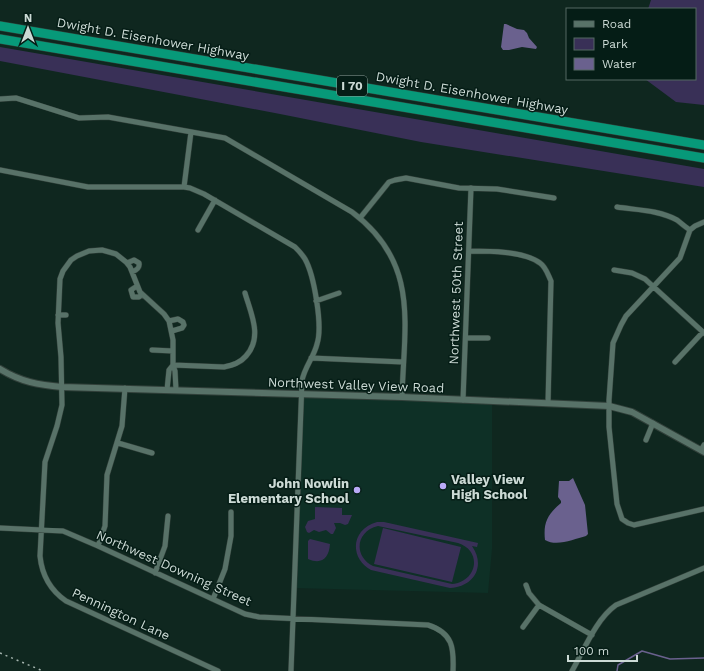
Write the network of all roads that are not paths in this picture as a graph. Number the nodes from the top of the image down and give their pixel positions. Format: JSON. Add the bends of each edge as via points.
{"nodes":[{"id":1,"x":0,"y":26,"type":"edge"},
{"id":2,"x":0,"y":39,"type":"edge"},
{"id":3,"x":0,"y":100,"type":"edge"},
{"id":4,"x":191,"y":132,"type":"junction"},
{"id":5,"x":704,"y":145,"type":"edge"},
{"id":6,"x":704,"y":158,"type":"edge"},
{"id":7,"x":0,"y":170,"type":"edge"},
{"id":8,"x":184,"y":187,"type":"junction"},
{"id":9,"x":471,"y":188,"type":"junction"},
{"id":10,"x":554,"y":198,"type":"dead end"},
{"id":11,"x":215,"y":200,"type":"junction"},
{"id":12,"x":617,"y":207,"type":"dead end"},
{"id":13,"x":360,"y":218,"type":"junction"},
{"id":14,"x":704,"y":222,"type":"edge"},
{"id":15,"x":198,"y":230,"type":"dead end"},
{"id":16,"x":690,"y":230,"type":"junction"},
{"id":17,"x":469,"y":250,"type":"junction"},
{"id":18,"x":127,"y":263,"type":"junction"},
{"id":19,"x":614,"y":270,"type":"dead end"},
{"id":20,"x":132,"y":272,"type":"junction"},
{"id":21,"x":137,"y":286,"type":"junction"},
{"id":22,"x":654,"y":286,"type":"junction"},
{"id":23,"x":245,"y":293,"type":"dead end"},
{"id":24,"x":142,"y":294,"type":"junction"},
{"id":25,"x":339,"y":294,"type":"dead end"},
{"id":26,"x":316,"y":301,"type":"junction"},
{"id":27,"x":58,"y":315,"type":"junction"},
{"id":28,"x":66,"y":315,"type":"dead end"},
{"id":29,"x":169,"y":321,"type":"junction"},
{"id":30,"x":172,"y":331,"type":"junction"},
{"id":31,"x":704,"y":332,"type":"edge"},
{"id":32,"x":466,"y":338,"type":"junction"},
{"id":33,"x":488,"y":338,"type":"dead end"},
{"id":34,"x":152,"y":350,"type":"dead end"},
{"id":35,"x":173,"y":351,"type":"junction"},
{"id":36,"x":311,"y":358,"type":"junction"},
{"id":37,"x":403,"y":362,"type":"junction"},
{"id":38,"x":675,"y":362,"type":"dead end"},
{"id":39,"x":173,"y":365,"type":"junction"},
{"id":40,"x":0,"y":369,"type":"edge"},
{"id":41,"x":62,"y":387,"type":"junction"},
{"id":42,"x":125,"y":388,"type":"junction"},
{"id":43,"x":167,"y":390,"type":"junction"},
{"id":44,"x":176,"y":390,"type":"junction"},
{"id":45,"x":302,"y":395,"type":"junction"},
{"id":46,"x":402,"y":397,"type":"junction"},
{"id":47,"x":463,"y":400,"type":"junction"},
{"id":48,"x":548,"y":402,"type":"junction"},
{"id":49,"x":609,"y":406,"type":"junction"},
{"id":50,"x":653,"y":423,"type":"junction"},
{"id":51,"x":646,"y":440,"type":"dead end"},
{"id":52,"x":118,"y":443,"type":"junction"},
{"id":53,"x":703,"y":449,"type":"edge"},
{"id":54,"x":152,"y":453,"type":"dead end"},
{"id":55,"x":704,"y":509,"type":"edge"},
{"id":56,"x":231,"y":512,"type":"dead end"},
{"id":57,"x":168,"y":516,"type":"dead end"},
{"id":58,"x":0,"y":528,"type":"edge"},
{"id":59,"x":41,"y":529,"type":"junction"},
{"id":60,"x":98,"y":546,"type":"junction"},
{"id":61,"x":704,"y":568,"type":"edge"},
{"id":62,"x":155,"y":573,"type":"junction"},
{"id":63,"x":526,"y":585,"type":"dead end"},
{"id":64,"x":212,"y":599,"type":"junction"},
{"id":65,"x":539,"y":605,"type":"junction"},
{"id":66,"x":292,"y":619,"type":"junction"},
{"id":67,"x":523,"y":627,"type":"dead end"},
{"id":68,"x":592,"y":635,"type":"junction"},
{"id":69,"x":218,"y":671,"type":"edge"},
{"id":70,"x":291,"y":671,"type":"edge"},
{"id":71,"x":453,"y":671,"type":"edge"},
{"id":72,"x":572,"y":671,"type":"edge"}],
"edges":[{"from":1,"to":5,"type":"highway","name":"Dwight D. Eisenhower Highway","number":"I 70"},
{"from":2,"to":6,"type":"highway","name":"Dwight D. Eisenhower Highway","number":"I 70"},
{"from":3,"to":4,"type":"street","via":[[22,99],[72,117],[108,117]]},
{"from":4,"to":8,"type":"street"},
{"from":4,"to":13,"type":"street","via":[[225,138]]},
{"from":7,"to":8,"type":"street","via":[[88,187]]},
{"from":8,"to":11,"type":"street"},
{"from":9,"to":10,"type":"street","via":[[497,189]]},
{"from":9,"to":13,"type":"street","via":[[406,178],[395,180],[389,182]]},
{"from":9,"to":17,"type":"street","name":"Northwest 50th Street"},
{"from":11,"to":15,"type":"street"},
{"from":11,"to":26,"type":"street","via":[[300,251],[308,265]]},
{"from":12,"to":16,"type":"street","via":[[666,215]]},
{"from":13,"to":37,"type":"street","via":[[383,244],[401,281],[406,310]]},
{"from":14,"to":16,"type":"street"},
{"from":16,"to":22,"type":"street","via":[[680,258]]},
{"from":17,"to":32,"type":"street","name":"Northwest 50th Street"},
{"from":17,"to":48,"type":"street","via":[[497,251],[533,259],[547,272],[551,281]]},
{"from":18,"to":20,"type":"street"},
{"from":18,"to":20,"type":"street","name":"Pennington Lane","via":[[134,260],[139,262],[138,268]]},
{"from":18,"to":27,"type":"street","name":"Pennington Lane","via":[[116,254],[102,250],[88,251],[71,260],[60,279]]},
{"from":19,"to":22,"type":"street","via":[[639,275]]},
{"from":20,"to":21,"type":"street"},
{"from":21,"to":24,"type":"street"},
{"from":21,"to":24,"type":"street","via":[[132,290],[133,297]]},
{"from":22,"to":31,"type":"street"},
{"from":22,"to":49,"type":"street","via":[[626,316],[616,335],[612,354]]},
{"from":23,"to":39,"type":"street","via":[[255,335],[253,345],[244,358],[232,366],[224,367]]},
{"from":24,"to":29,"type":"street"},
{"from":25,"to":26,"type":"street"},
{"from":26,"to":36,"type":"street","via":[[319,337]]},
{"from":27,"to":28,"type":"street"},
{"from":27,"to":41,"type":"street","name":"Pennington Lane"},
{"from":29,"to":30,"type":"street"},
{"from":29,"to":30,"type":"street","via":[[178,319],[184,325]]},
{"from":30,"to":35,"type":"street"},
{"from":31,"to":38,"type":"street"},
{"from":32,"to":33,"type":"street"},
{"from":32,"to":47,"type":"street","name":"Northwest 50th Street"},
{"from":34,"to":35,"type":"street"},
{"from":35,"to":39,"type":"street"},
{"from":36,"to":37,"type":"street"},
{"from":36,"to":45,"type":"street","via":[[303,376]]},
{"from":37,"to":46,"type":"street"},
{"from":39,"to":43,"type":"street","via":[[169,370]]},
{"from":39,"to":44,"type":"street"},
{"from":40,"to":41,"type":"street","name":"Northwest Valley View Road","via":[[28,382]]},
{"from":41,"to":42,"type":"street","name":"Northwest Valley View Road"},
{"from":41,"to":59,"type":"street","name":"Pennington Lane","via":[[61,412],[45,462]]},
{"from":42,"to":43,"type":"street","name":"Northwest Valley View Road"},
{"from":42,"to":52,"type":"street"},
{"from":43,"to":44,"type":"street","name":"Northwest Valley View Road"},
{"from":44,"to":45,"type":"street","name":"Northwest Valley View Road"},
{"from":45,"to":46,"type":"street","name":"Northwest Valley View Road"},
{"from":45,"to":66,"type":"street"},
{"from":46,"to":47,"type":"street","name":"Northwest Valley View Road"},
{"from":47,"to":48,"type":"street","name":"Northwest Valley View Road"},
{"from":48,"to":49,"type":"street","name":"Northwest Valley View Road"},
{"from":49,"to":50,"type":"street","name":"Northwest Valley View Road","via":[[632,412]]},
{"from":49,"to":55,"type":"street","via":[[617,504],[622,519],[634,524]]},
{"from":50,"to":51,"type":"street"},
{"from":50,"to":53,"type":"street","name":"Northwest Valley View Road"},
{"from":52,"to":54,"type":"street"},
{"from":52,"to":60,"type":"street","via":[[107,475],[105,526]]},
{"from":56,"to":64,"type":"street","via":[[231,536],[224,569]]},
{"from":57,"to":62,"type":"street","via":[[165,546]]},
{"from":58,"to":59,"type":"street","name":"Northwest Downing Street"},
{"from":59,"to":60,"type":"street","name":"Northwest Downing Street","via":[[63,531]]},
{"from":59,"to":69,"type":"street","name":"Pennington Lane","via":[[42,570],[60,598]]},
{"from":60,"to":62,"type":"street","name":"Northwest Downing Street"},
{"from":61,"to":68,"type":"street","via":[[616,605],[603,617]]},
{"from":62,"to":64,"type":"street","name":"Northwest Downing Street"},
{"from":63,"to":65,"type":"street"},
{"from":64,"to":66,"type":"street","name":"Northwest Downing Street","via":[[252,616]]},
{"from":65,"to":67,"type":"street"},
{"from":65,"to":68,"type":"street"},
{"from":66,"to":70,"type":"street"},
{"from":66,"to":71,"type":"street","name":"Northwest Downing Street","via":[[422,624],[435,627],[446,634],[452,645]]},
{"from":68,"to":72,"type":"street"}]}
